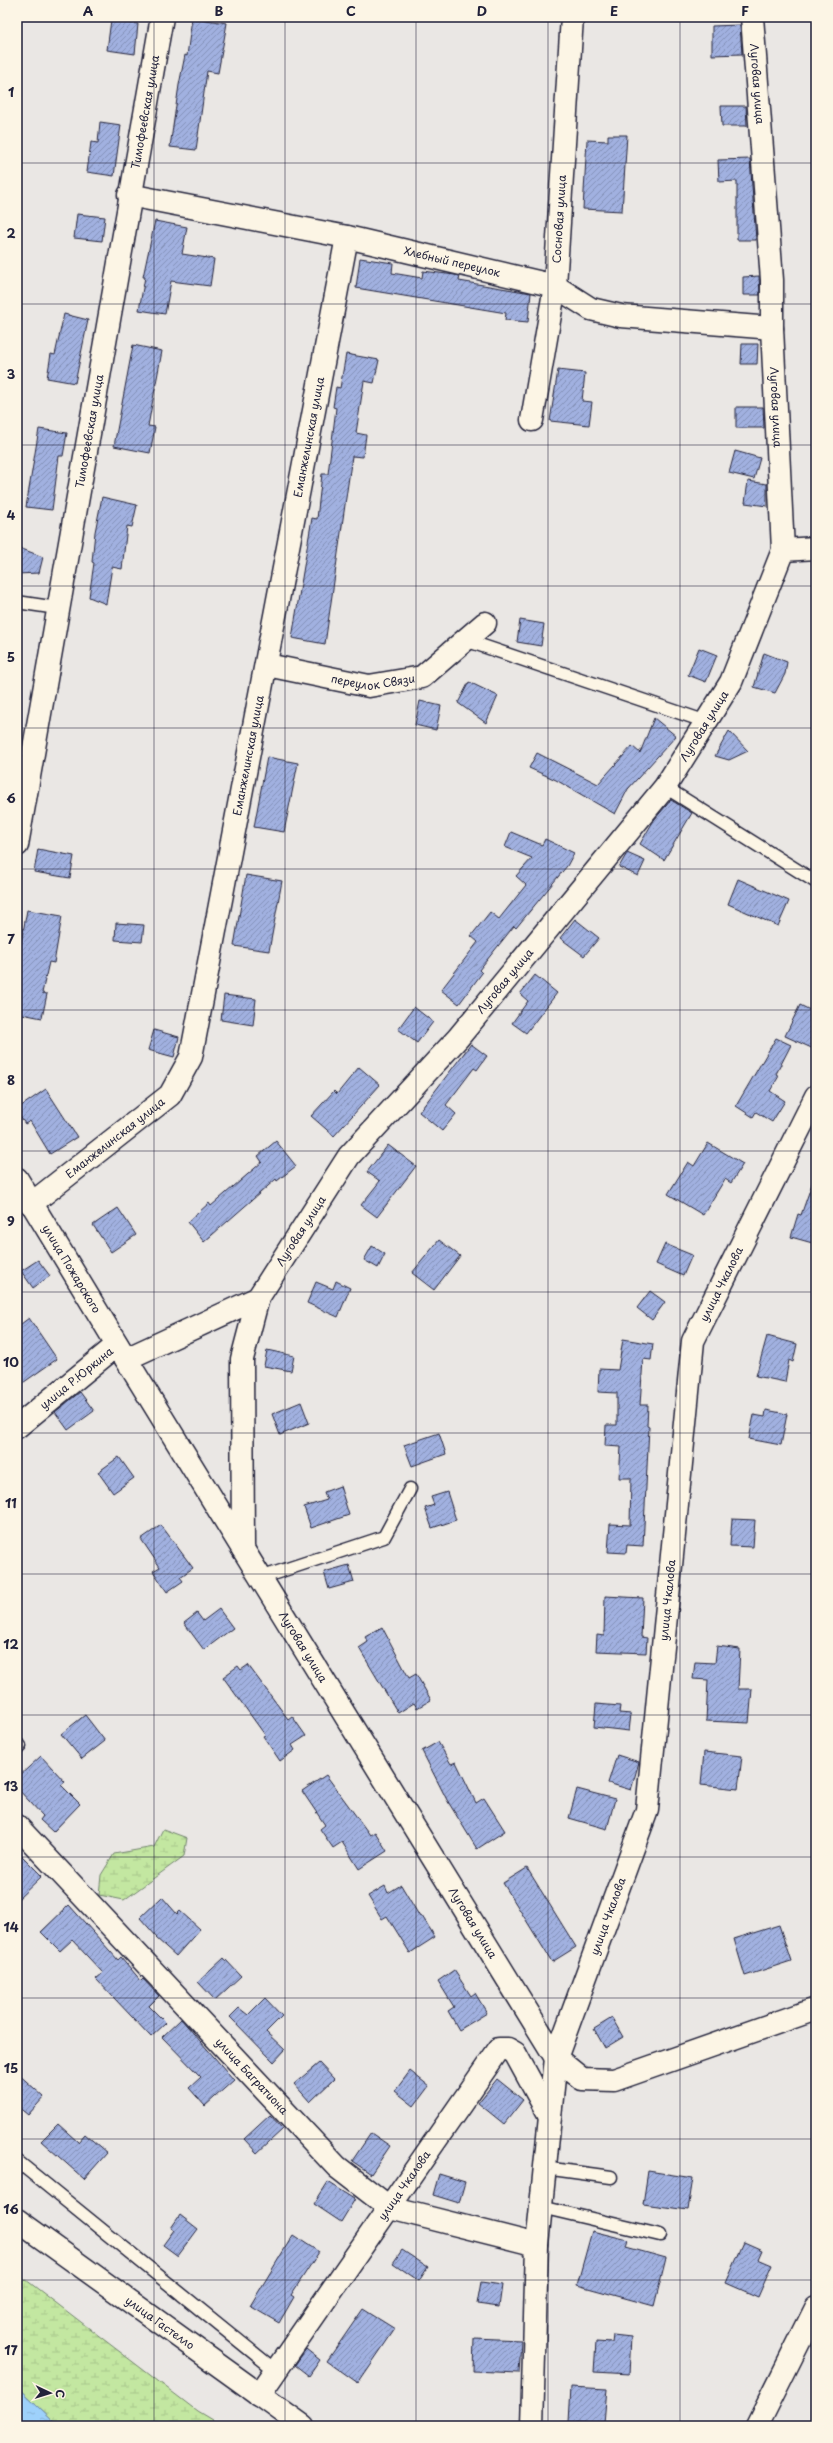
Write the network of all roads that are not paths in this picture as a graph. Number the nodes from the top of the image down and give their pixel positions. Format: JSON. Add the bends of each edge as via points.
{"nodes":[{"id":1,"x":162,"y":17,"type":"edge"},
{"id":2,"x":572,"y":17,"type":"edge"},
{"id":3,"x":752,"y":17,"type":"edge"},
{"id":4,"x":129,"y":195,"type":"junction"},
{"id":5,"x":347,"y":237,"type":"junction"},
{"id":6,"x":554,"y":286,"type":"junction"},
{"id":7,"x":772,"y":328,"type":"junction"},
{"id":8,"x":532,"y":420,"type":"dead end"},
{"id":9,"x":816,"y":548,"type":"edge"},
{"id":10,"x":783,"y":550,"type":"junction"},
{"id":11,"x":17,"y":602,"type":"edge"},
{"id":12,"x":57,"y":608,"type":"junction"},
{"id":13,"x":485,"y":623,"type":"dead end"},
{"id":14,"x":465,"y":640,"type":"junction"},
{"id":15,"x":267,"y":665,"type":"junction"},
{"id":16,"x":707,"y":722,"type":"junction"},
{"id":17,"x":665,"y":787,"type":"junction"},
{"id":18,"x":17,"y":845,"type":"edge"},
{"id":19,"x":816,"y":882,"type":"edge"},
{"id":20,"x":816,"y":1096,"type":"edge"},
{"id":21,"x":17,"y":1179,"type":"edge"},
{"id":22,"x":31,"y":1204,"type":"junction"},
{"id":23,"x":258,"y":1298,"type":"junction"},
{"id":24,"x":121,"y":1352,"type":"junction"},
{"id":25,"x":17,"y":1427,"type":"edge"},
{"id":26,"x":410,"y":1490,"type":"dead end"},
{"id":27,"x":243,"y":1549,"type":"junction"},
{"id":28,"x":260,"y":1578,"type":"junction"},
{"id":29,"x":17,"y":1826,"type":"edge"},
{"id":30,"x":816,"y":2009,"type":"edge"},
{"id":31,"x":556,"y":2058,"type":"junction"},
{"id":32,"x":550,"y":2117,"type":"junction"},
{"id":33,"x":17,"y":2161,"type":"edge"},
{"id":34,"x":545,"y":2168,"type":"junction"},
{"id":35,"x":611,"y":2177,"type":"dead end"},
{"id":36,"x":390,"y":2208,"type":"junction"},
{"id":37,"x":541,"y":2208,"type":"junction"},
{"id":38,"x":17,"y":2220,"type":"edge"},
{"id":39,"x":660,"y":2235,"type":"dead end"},
{"id":40,"x":537,"y":2245,"type":"junction"},
{"id":41,"x":816,"y":2308,"type":"edge"},
{"id":42,"x":276,"y":2371,"type":"junction"},
{"id":43,"x":259,"y":2395,"type":"junction"},
{"id":44,"x":303,"y":2426,"type":"edge"},
{"id":45,"x":532,"y":2426,"type":"edge"},
{"id":46,"x":757,"y":2426,"type":"edge"}],
"edges":[{"from":1,"to":4,"type":"street","name":"Тимофеевская улица"},
{"from":2,"to":6,"type":"street","name":"Сосновая улица"},
{"from":3,"to":7,"type":"street","name":"Луговая улица","via":[[771,272]]},
{"from":4,"to":5,"type":"street","name":"Хлебный переулок"},
{"from":4,"to":12,"type":"street","name":"Тимофеевская улица"},
{"from":5,"to":6,"type":"street","name":"Хлебный переулок"},
{"from":5,"to":15,"type":"street","name":"Еманжелинская улица"},
{"from":6,"to":7,"type":"street","name":"Хлебный переулок","via":[[591,309],[620,316]]},
{"from":6,"to":8,"type":"street","name":"Сосновая улица"},
{"from":7,"to":10,"type":"street","name":"Луговая улица"},
{"from":9,"to":10,"type":"street"},
{"from":10,"to":16,"type":"street","name":"Луговая улица","via":[[731,682]]},
{"from":11,"to":12,"type":"lane"},
{"from":12,"to":18,"type":"street","name":"Тимофеевская улица"},
{"from":13,"to":14,"type":"street","name":"переулок Связи"},
{"from":14,"to":15,"type":"street","name":"переулок Связи","via":[[422,677],[369,686]]},
{"from":14,"to":16,"type":"lane"},
{"from":15,"to":22,"type":"street","name":"Еманжелинская улица","via":[[191,1057],[170,1096]]},
{"from":16,"to":17,"type":"street","name":"Луговая улица"},
{"from":17,"to":19,"type":"lane"},
{"from":17,"to":23,"type":"street","name":"Луговая улица","via":[[458,1038],[349,1156]]},
{"from":20,"to":31,"type":"street","name":"улица Чкалова","via":[[693,1341],[647,1810]]},
{"from":21,"to":22,"type":"street","name":"улица Пожарского"},
{"from":22,"to":24,"type":"street","name":"улица Пожарского"},
{"from":23,"to":24,"type":"street"},
{"from":23,"to":27,"type":"street","name":"Луговая улица","via":[[242,1360]]},
{"from":24,"to":25,"type":"street","name":"улица Р.Юркина"},
{"from":24,"to":27,"type":"street","name":"Луговая улица"},
{"from":26,"to":28,"type":"lane","via":[[384,1537]]},
{"from":27,"to":28,"type":"street","name":"Луговая улица"},
{"from":28,"to":31,"type":"street","name":"Луговая улица"},
{"from":29,"to":36,"type":"street","name":"улица Багратиона","via":[[337,2167]]},
{"from":30,"to":31,"type":"street","name":"Луговая улица","via":[[614,2080],[582,2079]]},
{"from":31,"to":32,"type":"street","name":"улица Чкалова"},
{"from":32,"to":34,"type":"street","name":"улица Чкалова"},
{"from":32,"to":36,"type":"street","name":"улица Чкалова","via":[[515,2053],[508,2049],[499,2049]]},
{"from":33,"to":42,"type":"lane"},
{"from":34,"to":35,"type":"lane"},
{"from":34,"to":37,"type":"street","name":"улица Чкалова"},
{"from":36,"to":40,"type":"street","name":"улица Багратиона"},
{"from":36,"to":42,"type":"street","name":"улица Чкалова"},
{"from":37,"to":39,"type":"lane"},
{"from":37,"to":40,"type":"street","name":"улица Чкалова"},
{"from":38,"to":43,"type":"street","name":"улица Гастелло"},
{"from":40,"to":45,"type":"street","name":"улица Чкалова"},
{"from":41,"to":46,"type":"street"},
{"from":42,"to":43,"type":"street","name":"улица Чкалова"},
{"from":43,"to":44,"type":"street","name":"улица Гастелло"}]}
